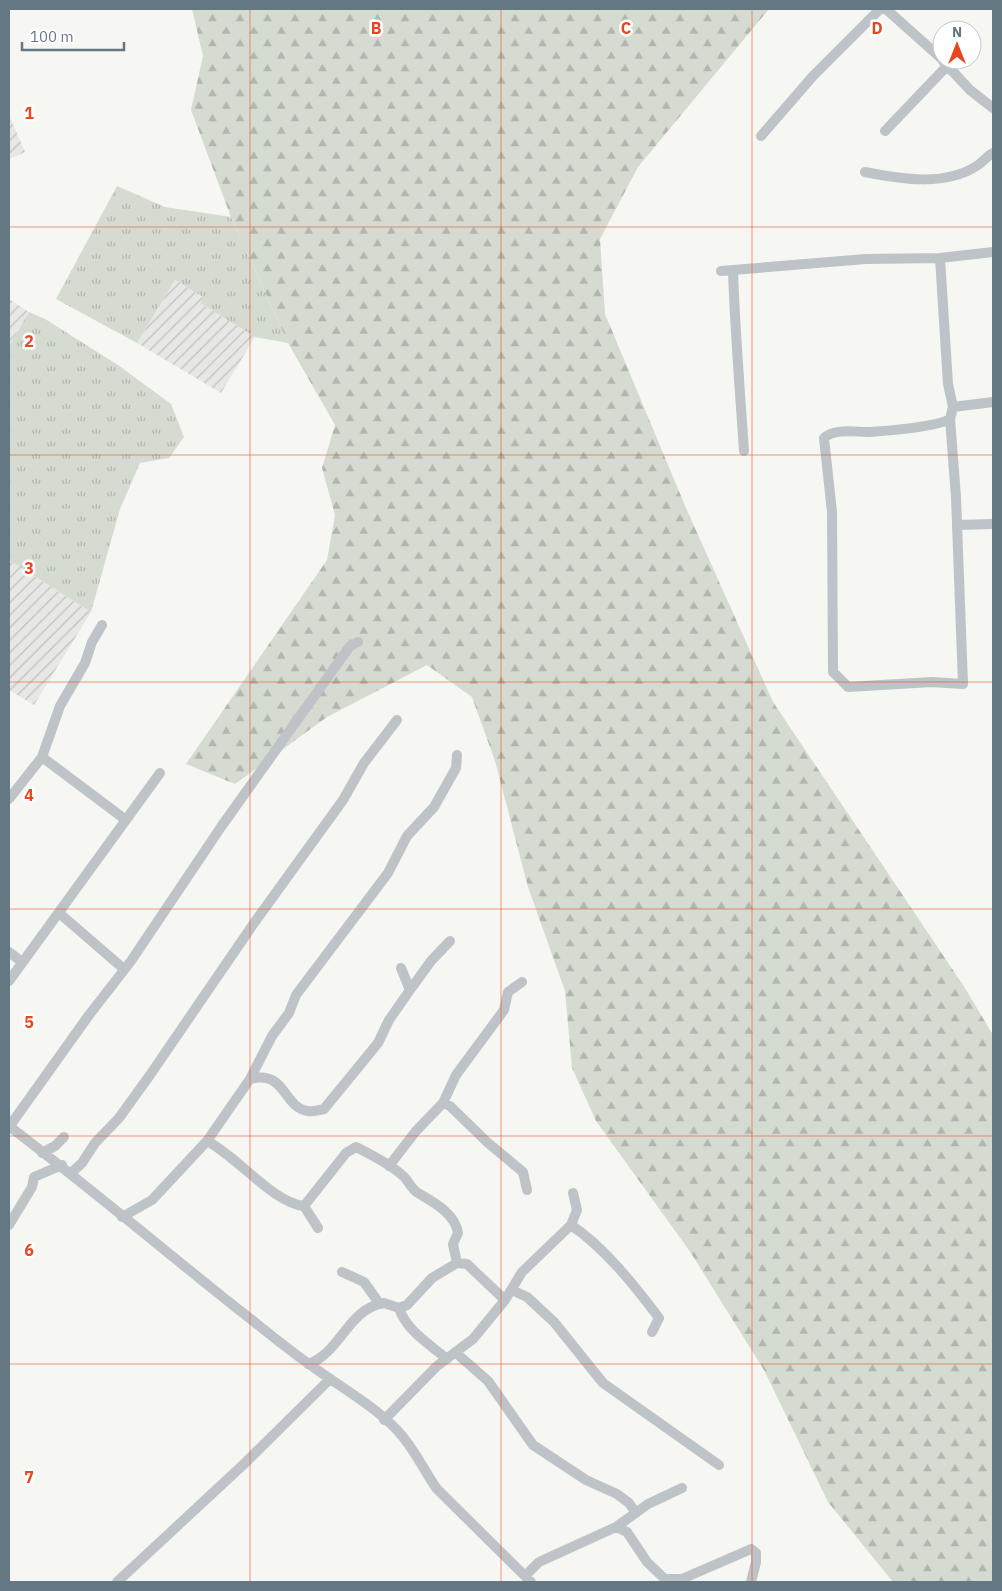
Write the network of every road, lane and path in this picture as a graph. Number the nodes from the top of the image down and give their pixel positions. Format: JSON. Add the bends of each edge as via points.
{"nodes":[{"id":1,"x":880,"y":9,"type":"edge"},
{"id":2,"x":886,"y":9,"type":"edge"},
{"id":3,"x":932,"y":51,"type":"edge"},
{"id":4,"x":937,"y":70,"type":"edge"},
{"id":5,"x":951,"y":70,"type":"edge"},
{"id":6,"x":993,"y":108,"type":"edge"},
{"id":7,"x":885,"y":130,"type":"dead end"},
{"id":8,"x":762,"y":136,"type":"dead end"},
{"id":9,"x":993,"y":153,"type":"edge"},
{"id":10,"x":865,"y":172,"type":"dead end"},
{"id":11,"x":993,"y":252,"type":"edge"},
{"id":12,"x":940,"y":258,"type":"junction"},
{"id":13,"x":721,"y":271,"type":"dead end"},
{"id":14,"x":733,"y":271,"type":"junction"},
{"id":15,"x":993,"y":402,"type":"edge"},
{"id":16,"x":953,"y":408,"type":"junction"},
{"id":17,"x":950,"y":419,"type":"junction"},
{"id":18,"x":744,"y":452,"type":"dead end"},
{"id":19,"x":993,"y":524,"type":"edge"},
{"id":20,"x":957,"y":526,"type":"junction"},
{"id":21,"x":102,"y":625,"type":"dead end"},
{"id":22,"x":358,"y":642,"type":"dead end"},
{"id":23,"x":397,"y":720,"type":"dead end"},
{"id":24,"x":457,"y":756,"type":"dead end"},
{"id":25,"x":42,"y":757,"type":"junction"},
{"id":26,"x":160,"y":772,"type":"dead end"},
{"id":27,"x":9,"y":799,"type":"edge"},
{"id":28,"x":126,"y":820,"type":"junction"},
{"id":29,"x":59,"y":913,"type":"junction"},
{"id":30,"x":450,"y":941,"type":"dead end"},
{"id":31,"x":9,"y":952,"type":"edge"},
{"id":32,"x":22,"y":962,"type":"junction"},
{"id":33,"x":401,"y":968,"type":"dead end"},
{"id":34,"x":124,"y":969,"type":"junction"},
{"id":35,"x":9,"y":981,"type":"edge"},
{"id":36,"x":522,"y":982,"type":"dead end"},
{"id":37,"x":410,"y":990,"type":"junction"},
{"id":38,"x":250,"y":1080,"type":"junction"},
{"id":39,"x":443,"y":1103,"type":"junction"},
{"id":40,"x":9,"y":1127,"type":"edge"},
{"id":41,"x":64,"y":1137,"type":"dead end"},
{"id":42,"x":207,"y":1141,"type":"junction"},
{"id":43,"x":42,"y":1153,"type":"junction"},
{"id":44,"x":62,"y":1165,"type":"junction"},
{"id":45,"x":389,"y":1166,"type":"junction"},
{"id":46,"x":70,"y":1173,"type":"junction"},
{"id":47,"x":527,"y":1190,"type":"dead end"},
{"id":48,"x":573,"y":1193,"type":"dead end"},
{"id":49,"x":304,"y":1206,"type":"junction"},
{"id":50,"x":122,"y":1217,"type":"junction"},
{"id":51,"x":9,"y":1225,"type":"edge"},
{"id":52,"x":571,"y":1225,"type":"junction"},
{"id":53,"x":318,"y":1228,"type":"dead end"},
{"id":54,"x":456,"y":1263,"type":"junction"},
{"id":55,"x":342,"y":1272,"type":"dead end"},
{"id":56,"x":512,"y":1290,"type":"junction"},
{"id":57,"x":505,"y":1300,"type":"junction"},
{"id":58,"x":380,"y":1303,"type":"junction"},
{"id":59,"x":398,"y":1308,"type":"junction"},
{"id":60,"x":652,"y":1332,"type":"dead end"},
{"id":61,"x":455,"y":1352,"type":"junction"},
{"id":62,"x":447,"y":1359,"type":"junction"},
{"id":63,"x":308,"y":1364,"type":"junction"},
{"id":64,"x":330,"y":1379,"type":"junction"},
{"id":65,"x":384,"y":1420,"type":"junction"},
{"id":66,"x":719,"y":1465,"type":"dead end"},
{"id":67,"x":682,"y":1488,"type":"dead end"},
{"id":68,"x":636,"y":1513,"type":"junction"},
{"id":69,"x":616,"y":1527,"type":"junction"},
{"id":70,"x":525,"y":1579,"type":"edge"},
{"id":71,"x":666,"y":1581,"type":"edge"},
{"id":72,"x":117,"y":1582,"type":"edge"},
{"id":73,"x":751,"y":1582,"type":"edge"}],
"edges":[{"from":1,"to":8,"type":"street","via":[[813,76]]},
{"from":2,"to":3,"type":"street"},
{"from":4,"to":7,"type":"street"},
{"from":5,"to":6,"type":"street"},
{"from":9,"to":10,"type":"street","via":[[978,165],[949,177],[905,178]]},
{"from":11,"to":12,"type":"street"},
{"from":12,"to":14,"type":"street","via":[[866,259]]},
{"from":12,"to":16,"type":"street","via":[[948,384]]},
{"from":13,"to":14,"type":"street"},
{"from":14,"to":18,"type":"street"},
{"from":15,"to":16,"type":"street"},
{"from":16,"to":17,"type":"street"},
{"from":17,"to":20,"type":"street"},
{"from":17,"to":20,"type":"street","via":[[942,424],[882,431],[828,433],[824,438],[832,512],[833,672],[848,687],[932,682],[963,684]]},
{"from":19,"to":20,"type":"street"},
{"from":21,"to":25,"type":"street","via":[[86,662],[60,706]]},
{"from":22,"to":34,"type":"street","via":[[350,646],[317,692]]},
{"from":23,"to":46,"type":"street","via":[[119,1118]]},
{"from":24,"to":38,"type":"street","via":[[456,768],[434,807],[407,836],[388,873],[296,996]]},
{"from":25,"to":27,"type":"street"},
{"from":25,"to":28,"type":"street"},
{"from":26,"to":28,"type":"street"},
{"from":28,"to":29,"type":"street"},
{"from":29,"to":32,"type":"street"},
{"from":29,"to":34,"type":"street"},
{"from":30,"to":37,"type":"street"},
{"from":31,"to":32,"type":"street"},
{"from":32,"to":35,"type":"street"},
{"from":33,"to":37,"type":"street"},
{"from":34,"to":40,"type":"street"},
{"from":36,"to":39,"type":"street","via":[[508,992],[504,1010],[456,1075]]},
{"from":37,"to":38,"type":"street","via":[[378,1043],[324,1109],[306,1111],[300,1108],[268,1078],[261,1076]]},
{"from":38,"to":42,"type":"street"},
{"from":39,"to":45,"type":"street"},
{"from":39,"to":47,"type":"street","via":[[523,1172]]},
{"from":40,"to":43,"type":"street"},
{"from":41,"to":43,"type":"street"},
{"from":42,"to":49,"type":"street","via":[[286,1201]]},
{"from":42,"to":50,"type":"street","via":[[152,1200]]},
{"from":43,"to":44,"type":"street"},
{"from":44,"to":46,"type":"street"},
{"from":44,"to":51,"type":"street","via":[[34,1177],[32,1187]]},
{"from":45,"to":49,"type":"street","via":[[356,1147],[352,1148]]},
{"from":45,"to":54,"type":"street","via":[[404,1177],[418,1194],[428,1196],[439,1205],[451,1219],[458,1233],[453,1244]]},
{"from":46,"to":50,"type":"street"},
{"from":48,"to":52,"type":"street","via":[[577,1210]]},
{"from":49,"to":53,"type":"street"},
{"from":50,"to":63,"type":"street"},
{"from":52,"to":56,"type":"street","via":[[522,1272]]},
{"from":52,"to":60,"type":"street","via":[[589,1238],[659,1318]]},
{"from":54,"to":57,"type":"street","via":[[466,1264]]},
{"from":54,"to":59,"type":"street","via":[[432,1278],[407,1305]]},
{"from":55,"to":58,"type":"street","via":[[364,1282]]},
{"from":56,"to":57,"type":"street"},
{"from":56,"to":66,"type":"street","via":[[527,1297],[554,1322],[596,1377]]},
{"from":57,"to":61,"type":"street","via":[[473,1339]]},
{"from":58,"to":59,"type":"street"},
{"from":58,"to":63,"type":"street","via":[[356,1318],[322,1358]]},
{"from":59,"to":62,"type":"street","via":[[408,1326]]},
{"from":61,"to":62,"type":"street"},
{"from":61,"to":68,"type":"street","via":[[488,1381],[533,1445],[586,1480],[617,1494]]},
{"from":62,"to":65,"type":"street"},
{"from":63,"to":64,"type":"street"},
{"from":64,"to":65,"type":"street"},
{"from":64,"to":72,"type":"street"},
{"from":65,"to":70,"type":"street","via":[[396,1429],[418,1456],[437,1489]]},
{"from":67,"to":68,"type":"street"},
{"from":68,"to":69,"type":"street"},
{"from":69,"to":70,"type":"street","via":[[539,1562]]},
{"from":69,"to":71,"type":"street","via":[[627,1532],[647,1562]]},
{"from":71,"to":73,"type":"street","via":[[682,1579],[751,1549],[756,1553]]}]}
